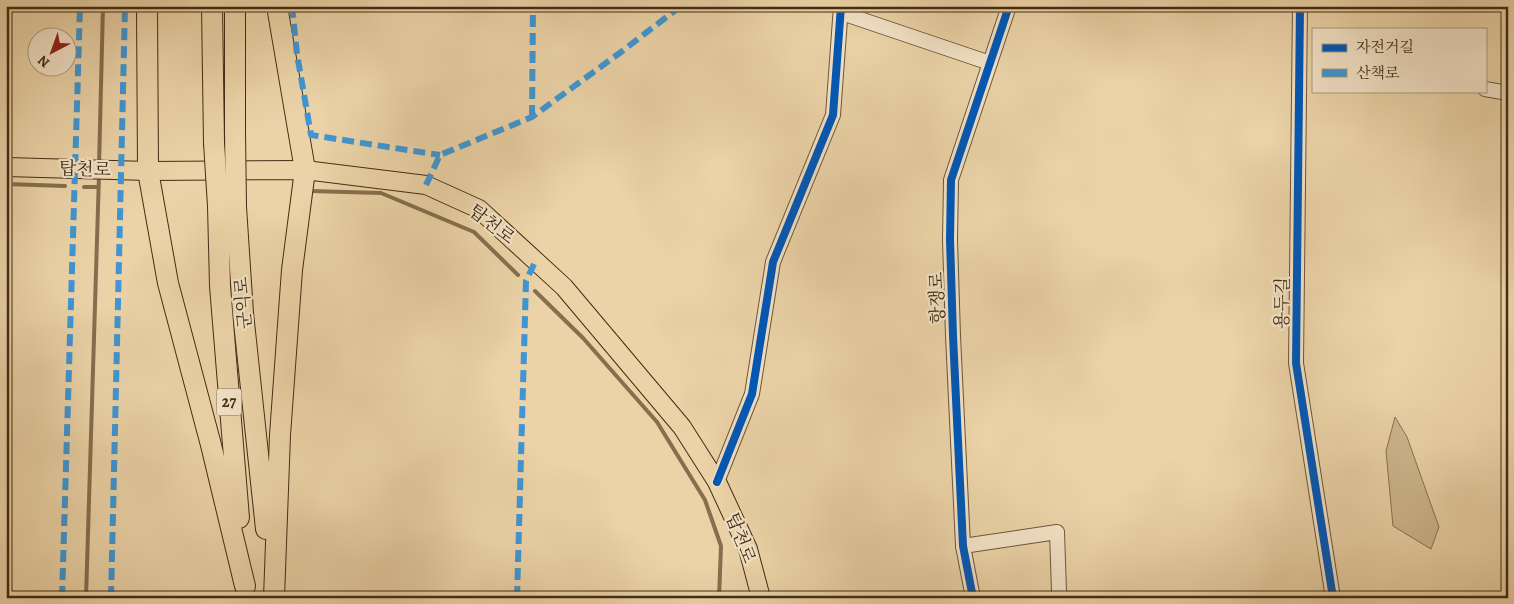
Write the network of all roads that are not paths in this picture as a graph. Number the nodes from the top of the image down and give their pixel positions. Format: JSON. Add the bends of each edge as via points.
{"nodes":[{"id":1,"x":147,"y":6,"type":"edge"},
{"id":2,"x":212,"y":6,"type":"edge"},
{"id":3,"x":235,"y":6,"type":"edge"},
{"id":4,"x":277,"y":6,"type":"edge"},
{"id":5,"x":1009,"y":6,"type":"edge"},
{"id":6,"x":1300,"y":6,"type":"edge"},
{"id":7,"x":842,"y":10,"type":"edge"},
{"id":8,"x":1306,"y":61,"type":"edge"},
{"id":9,"x":990,"y":63,"type":"junction"},
{"id":10,"x":1486,"y":89,"type":"edge"},
{"id":11,"x":1508,"y":93,"type":"edge"},
{"id":12,"x":6,"y":167,"type":"edge"},
{"id":13,"x":305,"y":170,"type":"junction"},
{"id":14,"x":148,"y":171,"type":"junction"},
{"id":15,"x":227,"y":207,"type":"junction"},
{"id":16,"x":717,"y":482,"type":"junction"},
{"id":17,"x":963,"y":546,"type":"junction"},
{"id":18,"x":246,"y":592,"type":"edge"},
{"id":19,"x":274,"y":598,"type":"edge"},
{"id":20,"x":761,"y":598,"type":"edge"},
{"id":21,"x":973,"y":598,"type":"edge"},
{"id":22,"x":1062,"y":598,"type":"edge"},
{"id":23,"x":1333,"y":598,"type":"edge"}],
"edges":[{"from":1,"to":14,"type":"highway"},
{"from":2,"to":15,"type":"highway","name":"군익로","number":"27","bridge":true,"via":[[214,143]]},
{"from":3,"to":15,"type":"highway","name":"군익로","bridge":true,"via":[[235,131]]},
{"from":4,"to":13,"type":"highway"},
{"from":5,"to":9,"type":"street","name":"항쟁로"},
{"from":6,"to":8,"type":"street","name":"용두길"},
{"from":7,"to":9,"type":"street"},
{"from":7,"to":16,"type":"street","via":[[833,115],[773,262],[752,394]]},
{"from":8,"to":23,"type":"street","name":"용두길","via":[[1296,363]]},
{"from":9,"to":17,"type":"street","name":"항쟁로","via":[[951,180],[952,326]]},
{"from":10,"to":11,"type":"street"},
{"from":12,"to":14,"type":"main road","name":"탑천로"},
{"from":13,"to":14,"type":"main road","name":"탑천로"},
{"from":13,"to":16,"type":"main road","name":"탑천로","via":[[426,185],[479,209],[564,287],[682,427]]},
{"from":13,"to":19,"type":"highway","via":[[292,270],[280,435]]},
{"from":14,"to":18,"type":"highway","via":[[168,282]]},
{"from":15,"to":18,"type":"highway","name":"군익로","number":"27","via":[[220,286]]},
{"from":15,"to":19,"type":"highway","name":"군익로","via":[[243,313]]},
{"from":16,"to":20,"type":"main road","name":"탑천로","via":[[748,549]]},
{"from":17,"to":21,"type":"street","name":"항쟁로"},
{"from":17,"to":22,"type":"street","via":[[1057,532],[1059,592]]}]}
